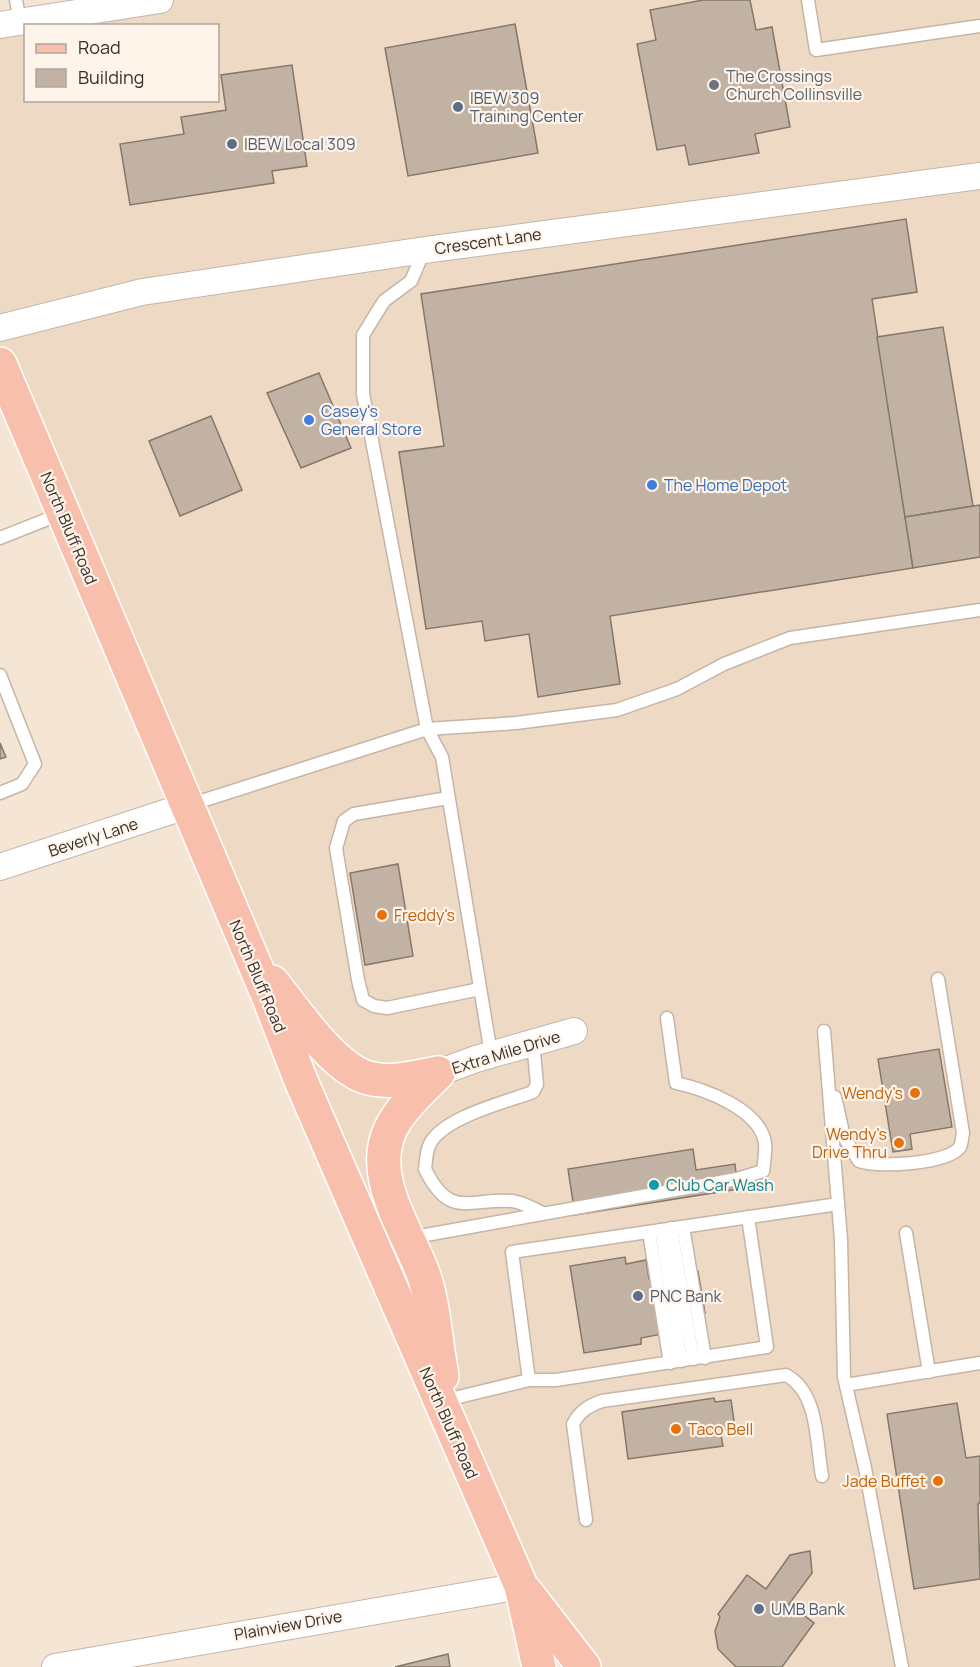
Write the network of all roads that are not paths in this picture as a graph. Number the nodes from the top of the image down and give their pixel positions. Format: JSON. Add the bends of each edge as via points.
{"nodes":[{"id":1,"x":160,"y":0,"type":"edge"},
{"id":2,"x":808,"y":0,"type":"edge"},
{"id":3,"x":97,"y":5,"type":"edge"},
{"id":4,"x":12,"y":16,"type":"edge"},
{"id":5,"x":980,"y":26,"type":"edge"},
{"id":6,"x":980,"y":176,"type":"edge"},
{"id":7,"x":424,"y":250,"type":"junction"},
{"id":8,"x":0,"y":328,"type":"edge"},
{"id":9,"x":0,"y":364,"type":"edge"},
{"id":10,"x":63,"y":513,"type":"junction"},
{"id":11,"x":0,"y":538,"type":"edge"},
{"id":12,"x":980,"y":610,"type":"edge"},
{"id":13,"x":0,"y":675,"type":"edge"},
{"id":14,"x":427,"y":729,"type":"junction"},
{"id":15,"x":0,"y":793,"type":"edge"},
{"id":16,"x":448,"y":798,"type":"junction"},
{"id":17,"x":186,"y":806,"type":"junction"},
{"id":18,"x":0,"y":867,"type":"edge"},
{"id":19,"x":250,"y":955,"type":"junction"},
{"id":20,"x":938,"y":979,"type":"dead end"},
{"id":21,"x":480,"y":989,"type":"junction"},
{"id":22,"x":667,"y":1018,"type":"dead end"},
{"id":23,"x":574,"y":1031,"type":"dead end"},
{"id":24,"x":825,"y":1031,"type":"dead end"},
{"id":25,"x":533,"y":1042,"type":"junction"},
{"id":26,"x":491,"y":1054,"type":"junction"},
{"id":27,"x":438,"y":1073,"type":"junction"},
{"id":28,"x":828,"y":1073,"type":"junction"},
{"id":29,"x":838,"y":1204,"type":"junction"},
{"id":30,"x":544,"y":1214,"type":"junction"},
{"id":31,"x":748,"y":1217,"type":"junction"},
{"id":32,"x":666,"y":1229,"type":"junction"},
{"id":33,"x":906,"y":1233,"type":"dead end"},
{"id":34,"x":408,"y":1238,"type":"junction"},
{"id":35,"x":687,"y":1360,"type":"junction"},
{"id":36,"x":980,"y":1363,"type":"edge"},
{"id":37,"x":929,"y":1372,"type":"junction"},
{"id":38,"x":530,"y":1380,"type":"junction"},
{"id":39,"x":846,"y":1385,"type":"junction"},
{"id":40,"x":446,"y":1409,"type":"junction"},
{"id":41,"x":822,"y":1476,"type":"dead end"},
{"id":42,"x":586,"y":1520,"type":"dead end"},
{"id":43,"x":521,"y":1586,"type":"junction"},
{"id":44,"x":55,"y":1667,"type":"edge"},
{"id":45,"x":539,"y":1667,"type":"edge"},
{"id":46,"x":584,"y":1667,"type":"edge"},
{"id":47,"x":902,"y":1667,"type":"edge"}],
"edges":[{"from":1,"to":3,"type":"street"},
{"from":2,"to":5,"type":"lane","via":[[816,50]]},
{"from":3,"to":4,"type":"street"},
{"from":6,"to":7,"type":"street","name":"Crescent Lane"},
{"from":7,"to":8,"type":"street","name":"Crescent Lane","via":[[142,292]]},
{"from":7,"to":14,"type":"lane","via":[[411,281],[384,301],[363,335],[363,382]]},
{"from":9,"to":10,"type":"main road","name":"North Bluff Road"},
{"from":10,"to":11,"type":"lane"},
{"from":10,"to":17,"type":"main road","name":"North Bluff Road"},
{"from":12,"to":14,"type":"lane","via":[[790,639],[724,664],[677,689],[617,710]]},
{"from":13,"to":15,"type":"lane","via":[[34,764],[22,784]]},
{"from":14,"to":16,"type":"lane","via":[[442,757]]},
{"from":14,"to":17,"type":"lane"},
{"from":16,"to":21,"type":"lane"},
{"from":16,"to":21,"type":"lane","via":[[354,814],[344,821],[336,848],[358,980],[363,1000],[387,1008]]},
{"from":17,"to":18,"type":"street","name":"Beverly Lane"},
{"from":17,"to":19,"type":"main road","name":"North Bluff Road"},
{"from":19,"to":27,"type":"main road","via":[[324,1045],[352,1071],[389,1080]]},
{"from":19,"to":40,"type":"main road","name":"North Bluff Road","via":[[310,1102]]},
{"from":20,"to":28,"type":"lane","via":[[963,1133],[961,1145],[954,1153],[880,1166],[859,1161],[844,1137]]},
{"from":21,"to":26,"type":"lane"},
{"from":22,"to":30,"type":"lane","via":[[676,1083],[701,1088],[744,1111],[765,1141],[763,1171]]},
{"from":23,"to":25,"type":"street","name":"Extra Mile Drive"},
{"from":24,"to":28,"type":"lane"},
{"from":25,"to":26,"type":"street","name":"Extra Mile Drive"},
{"from":25,"to":30,"type":"lane","via":[[537,1084],[533,1092],[448,1126],[429,1144],[425,1169],[443,1196],[454,1203],[514,1201]]},
{"from":26,"to":27,"type":"street","name":"Extra Mile Drive"},
{"from":27,"to":34,"type":"main road","via":[[406,1106],[385,1140],[385,1180]]},
{"from":28,"to":29,"type":"lane"},
{"from":29,"to":31,"type":"lane"},
{"from":29,"to":39,"type":"lane"},
{"from":30,"to":34,"type":"lane"},
{"from":31,"to":32,"type":"lane"},
{"from":31,"to":35,"type":"lane","via":[[766,1347]]},
{"from":32,"to":35,"type":"lane"},
{"from":32,"to":35,"type":"lane"},
{"from":32,"to":38,"type":"lane","via":[[512,1252]]},
{"from":33,"to":37,"type":"lane"},
{"from":34,"to":40,"type":"main road","via":[[425,1278]]},
{"from":35,"to":38,"type":"lane","via":[[556,1380]]},
{"from":36,"to":37,"type":"lane"},
{"from":37,"to":39,"type":"lane"},
{"from":38,"to":40,"type":"lane"},
{"from":39,"to":47,"type":"lane"},
{"from":40,"to":43,"type":"main road","name":"North Bluff Road"},
{"from":41,"to":42,"type":"lane","via":[[809,1396],[786,1375],[602,1401],[584,1410],[573,1424]]},
{"from":43,"to":44,"type":"street","name":"Plainview Drive"},
{"from":43,"to":45,"type":"main road","name":"North Bluff Road"},
{"from":43,"to":46,"type":"main road","name":"North Bluff Road"}]}
